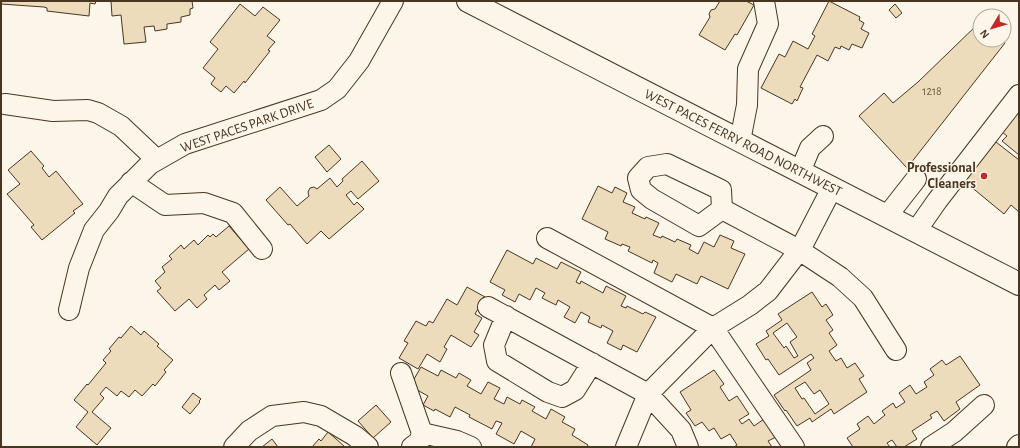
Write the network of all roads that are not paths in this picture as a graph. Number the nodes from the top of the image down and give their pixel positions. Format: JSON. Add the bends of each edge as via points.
{"nodes":[{"id":1,"x":393,"y":1,"type":"edge"},
{"id":2,"x":468,"y":1,"type":"edge"},
{"id":3,"x":764,"y":1,"type":"edge"},
{"id":4,"x":1019,"y":95,"type":"edge"},
{"id":5,"x":5,"y":104,"type":"dead end"},
{"id":6,"x":823,"y":136,"type":"dead end"},
{"id":7,"x":740,"y":141,"type":"junction"},
{"id":8,"x":157,"y":160,"type":"junction"},
{"id":9,"x":800,"y":172,"type":"junction"},
{"id":10,"x":916,"y":179,"type":"dead end"},
{"id":11,"x":131,"y":182,"type":"junction"},
{"id":12,"x":832,"y":188,"type":"junction"},
{"id":13,"x":722,"y":209,"type":"dead end"},
{"id":14,"x":887,"y":216,"type":"junction"},
{"id":15,"x":916,"y":231,"type":"junction"},
{"id":16,"x":547,"y":238,"type":"dead end"},
{"id":17,"x":262,"y":249,"type":"dead end"},
{"id":18,"x":799,"y":250,"type":"junction"},
{"id":19,"x":1019,"y":284,"type":"edge"},
{"id":20,"x":488,"y":307,"type":"dead end"},
{"id":21,"x":69,"y":310,"type":"dead end"},
{"id":22,"x":506,"y":316,"type":"junction"},
{"id":23,"x":713,"y":328,"type":"junction"},
{"id":24,"x":896,"y":350,"type":"dead end"},
{"id":25,"x":592,"y":363,"type":"junction"},
{"id":26,"x":401,"y":373,"type":"dead end"},
{"id":27,"x":648,"y":394,"type":"junction"},
{"id":28,"x":984,"y":405,"type":"dead end"},
{"id":29,"x":417,"y":440,"type":"edge"},
{"id":30,"x":234,"y":447,"type":"edge"},
{"id":31,"x":368,"y":447,"type":"edge"},
{"id":32,"x":471,"y":447,"type":"edge"},
{"id":33,"x":626,"y":447,"type":"edge"},
{"id":34,"x":688,"y":447,"type":"edge"},
{"id":35,"x":794,"y":447,"type":"edge"},
{"id":36,"x":931,"y":447,"type":"edge"}],
"edges":[{"from":1,"to":8,"type":"street","name":"WEST PACES PARK DRIVE","via":[[359,61],[338,89],[321,100],[185,144]]},
{"from":2,"to":7,"type":"main road","name":"WEST PACES FERRY ROAD NORTHWEST"},
{"from":3,"to":7,"type":"street","via":[[768,24],[748,69],[747,105]]},
{"from":4,"to":15,"type":"street"},
{"from":5,"to":8,"type":"street","via":[[53,111],[88,110],[98,113],[121,126]]},
{"from":6,"to":9,"type":"street","via":[[810,148]]},
{"from":7,"to":9,"type":"main road","name":"WEST PACES FERRY ROAD NORTHWEST"},
{"from":8,"to":11,"type":"street","name":"WEST PACES PARK DRIVE"},
{"from":9,"to":12,"type":"main road","name":"WEST PACES FERRY ROAD NORTHWEST"},
{"from":10,"to":14,"type":"street"},
{"from":11,"to":17,"type":"street","via":[[165,205],[204,203],[233,213]]},
{"from":11,"to":21,"type":"street","name":"WEST PACES PARK DRIVE","via":[[94,230],[80,268]]},
{"from":12,"to":14,"type":"main road","name":"WEST PACES FERRY ROAD NORTHWEST"},
{"from":12,"to":18,"type":"street"},
{"from":13,"to":18,"type":"street"},
{"from":14,"to":15,"type":"main road","name":"WEST PACES FERRY ROAD NORTHWEST"},
{"from":15,"to":19,"type":"main road","name":"WEST PACES FERRY ROAD NORTHWEST"},
{"from":16,"to":23,"type":"street"},
{"from":18,"to":23,"type":"street","via":[[768,291]]},
{"from":18,"to":24,"type":"street","via":[[840,277],[863,298]]},
{"from":20,"to":22,"type":"street"},
{"from":22,"to":25,"type":"street"},
{"from":22,"to":25,"type":"street","via":[[494,345],[497,361],[548,392],[562,397],[575,390]]},
{"from":23,"to":27,"type":"street"},
{"from":23,"to":35,"type":"street"},
{"from":25,"to":27,"type":"street"},
{"from":26,"to":29,"type":"street"},
{"from":27,"to":33,"type":"street"},
{"from":27,"to":34,"type":"street","via":[[681,430]]},
{"from":28,"to":36,"type":"street","via":[[954,432]]},
{"from":29,"to":32,"type":"street","via":[[457,440]]},
{"from":30,"to":31,"type":"street","via":[[249,431],[272,416],[304,412],[321,416],[355,436]]}]}
